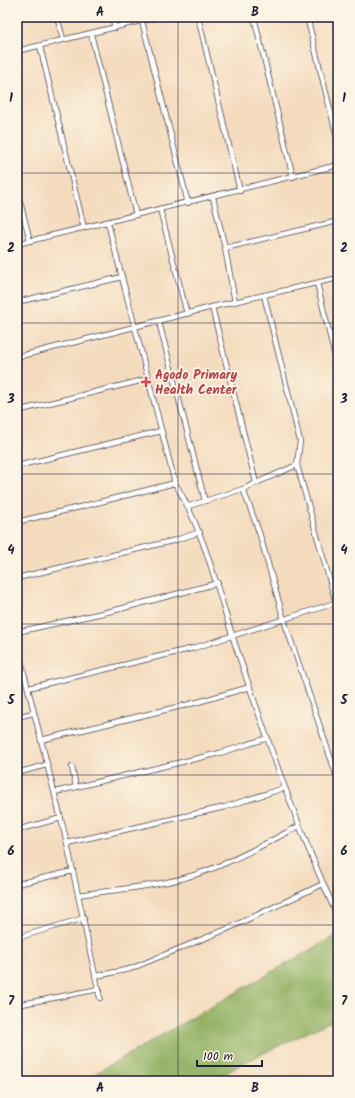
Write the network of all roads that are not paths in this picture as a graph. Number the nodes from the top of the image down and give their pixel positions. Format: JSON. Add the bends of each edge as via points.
{"nodes":[{"id":1,"x":57,"y":17,"type":"edge"},
{"id":2,"x":112,"y":17,"type":"edge"},
{"id":3,"x":157,"y":17,"type":"edge"},
{"id":4,"x":198,"y":17,"type":"edge"},
{"id":5,"x":254,"y":17,"type":"edge"},
{"id":6,"x":307,"y":17,"type":"edge"},
{"id":7,"x":142,"y":21,"type":"junction"},
{"id":8,"x":115,"y":28,"type":"junction"},
{"id":9,"x":91,"y":34,"type":"junction"},
{"id":10,"x":63,"y":40,"type":"junction"},
{"id":11,"x":40,"y":46,"type":"junction"},
{"id":12,"x":17,"y":51,"type":"edge"},
{"id":13,"x":338,"y":141,"type":"edge"},
{"id":14,"x":338,"y":165,"type":"edge"},
{"id":15,"x":293,"y":177,"type":"junction"},
{"id":16,"x":17,"y":190,"type":"edge"},
{"id":17,"x":240,"y":191,"type":"junction"},
{"id":18,"x":213,"y":197,"type":"junction"},
{"id":19,"x":188,"y":203,"type":"junction"},
{"id":20,"x":160,"y":209,"type":"junction"},
{"id":21,"x":136,"y":215,"type":"junction"},
{"id":22,"x":338,"y":221,"type":"edge"},
{"id":23,"x":108,"y":223,"type":"junction"},
{"id":24,"x":84,"y":228,"type":"junction"},
{"id":25,"x":30,"y":241,"type":"junction"},
{"id":26,"x":17,"y":244,"type":"edge"},
{"id":27,"x":225,"y":248,"type":"junction"},
{"id":28,"x":122,"y":277,"type":"junction"},
{"id":29,"x":338,"y":278,"type":"edge"},
{"id":30,"x":317,"y":283,"type":"junction"},
{"id":31,"x":264,"y":295,"type":"junction"},
{"id":32,"x":17,"y":302,"type":"edge"},
{"id":33,"x":235,"y":302,"type":"junction"},
{"id":34,"x":212,"y":307,"type":"junction"},
{"id":35,"x":186,"y":314,"type":"junction"},
{"id":36,"x":159,"y":322,"type":"junction"},
{"id":37,"x":135,"y":328,"type":"junction"},
{"id":38,"x":17,"y":357,"type":"edge"},
{"id":39,"x":338,"y":369,"type":"edge"},
{"id":40,"x":148,"y":379,"type":"junction"},
{"id":41,"x":17,"y":412,"type":"edge"},
{"id":42,"x":160,"y":431,"type":"junction"},
{"id":43,"x":297,"y":465,"type":"junction"},
{"id":44,"x":17,"y":466,"type":"edge"},
{"id":45,"x":174,"y":483,"type":"junction"},
{"id":46,"x":256,"y":483,"type":"junction"},
{"id":47,"x":244,"y":489,"type":"junction"},
{"id":48,"x":205,"y":501,"type":"junction"},
{"id":49,"x":189,"y":506,"type":"junction"},
{"id":50,"x":17,"y":522,"type":"edge"},
{"id":51,"x":200,"y":532,"type":"junction"},
{"id":52,"x":17,"y":578,"type":"edge"},
{"id":53,"x":218,"y":584,"type":"junction"},
{"id":54,"x":335,"y":603,"type":"junction"},
{"id":55,"x":338,"y":610,"type":"edge"},
{"id":56,"x":284,"y":620,"type":"junction"},
{"id":57,"x":17,"y":632,"type":"edge"},
{"id":58,"x":233,"y":636,"type":"junction"},
{"id":59,"x":17,"y":645,"type":"edge"},
{"id":60,"x":19,"y":663,"type":"edge"},
{"id":61,"x":28,"y":688,"type":"junction"},
{"id":62,"x":250,"y":688,"type":"junction"},
{"id":63,"x":33,"y":713,"type":"junction"},
{"id":64,"x":17,"y":717,"type":"edge"},
{"id":65,"x":268,"y":738,"type":"junction"},
{"id":66,"x":41,"y":740,"type":"junction"},
{"id":67,"x":46,"y":765,"type":"junction"},
{"id":68,"x":72,"y":767,"type":"dead end"},
{"id":69,"x":17,"y":773,"type":"edge"},
{"id":70,"x":338,"y":780,"type":"edge"},
{"id":71,"x":76,"y":787,"type":"junction"},
{"id":72,"x":284,"y":788,"type":"junction"},
{"id":73,"x":55,"y":792,"type":"junction"},
{"id":74,"x":61,"y":818,"type":"junction"},
{"id":75,"x":299,"y":826,"type":"junction"},
{"id":76,"x":17,"y":830,"type":"edge"},
{"id":77,"x":67,"y":843,"type":"junction"},
{"id":78,"x":73,"y":871,"type":"junction"},
{"id":79,"x":17,"y":884,"type":"edge"},
{"id":80,"x":323,"y":884,"type":"junction"},
{"id":81,"x":78,"y":895,"type":"junction"},
{"id":82,"x":338,"y":917,"type":"edge"},
{"id":83,"x":84,"y":918,"type":"junction"},
{"id":84,"x":17,"y":938,"type":"edge"},
{"id":85,"x":96,"y":976,"type":"junction"},
{"id":86,"x":99,"y":989,"type":"junction"},
{"id":87,"x":100,"y":998,"type":"dead end"},
{"id":88,"x":17,"y":1005,"type":"edge"}],
"edges":[{"from":1,"to":10,"type":"street"},
{"from":2,"to":8,"type":"street"},
{"from":3,"to":7,"type":"street"},
{"from":4,"to":17,"type":"street"},
{"from":5,"to":15,"type":"street"},
{"from":6,"to":13,"type":"street"},
{"from":7,"to":8,"type":"street"},
{"from":7,"to":19,"type":"street"},
{"from":8,"to":9,"type":"street"},
{"from":9,"to":10,"type":"street"},
{"from":9,"to":21,"type":"street"},
{"from":10,"to":11,"type":"street"},
{"from":11,"to":12,"type":"street"},
{"from":11,"to":24,"type":"street"},
{"from":14,"to":15,"type":"street"},
{"from":15,"to":17,"type":"street"},
{"from":16,"to":25,"type":"street"},
{"from":17,"to":18,"type":"street"},
{"from":18,"to":19,"type":"street"},
{"from":18,"to":27,"type":"street"},
{"from":19,"to":20,"type":"street"},
{"from":20,"to":21,"type":"street"},
{"from":20,"to":35,"type":"street"},
{"from":21,"to":23,"type":"street"},
{"from":22,"to":27,"type":"street"},
{"from":23,"to":24,"type":"street"},
{"from":23,"to":28,"type":"street"},
{"from":24,"to":25,"type":"street"},
{"from":25,"to":26,"type":"street"},
{"from":27,"to":33,"type":"street"},
{"from":28,"to":32,"type":"street"},
{"from":28,"to":37,"type":"street"},
{"from":29,"to":30,"type":"street"},
{"from":30,"to":31,"type":"street"},
{"from":30,"to":39,"type":"street"},
{"from":31,"to":33,"type":"street"},
{"from":31,"to":43,"type":"street","via":[[300,441]]},
{"from":33,"to":34,"type":"street"},
{"from":34,"to":35,"type":"street"},
{"from":34,"to":46,"type":"street"},
{"from":35,"to":36,"type":"street"},
{"from":36,"to":37,"type":"street"},
{"from":36,"to":48,"type":"street"},
{"from":37,"to":38,"type":"street"},
{"from":37,"to":40,"type":"street"},
{"from":40,"to":41,"type":"street"},
{"from":40,"to":42,"type":"street"},
{"from":42,"to":44,"type":"street"},
{"from":42,"to":45,"type":"street"},
{"from":43,"to":46,"type":"street"},
{"from":43,"to":54,"type":"street"},
{"from":45,"to":49,"type":"street"},
{"from":45,"to":50,"type":"street"},
{"from":46,"to":47,"type":"street"},
{"from":47,"to":48,"type":"street"},
{"from":47,"to":56,"type":"street"},
{"from":48,"to":49,"type":"street"},
{"from":49,"to":51,"type":"street"},
{"from":51,"to":52,"type":"street"},
{"from":51,"to":53,"type":"street"},
{"from":53,"to":57,"type":"street"},
{"from":53,"to":58,"type":"street"},
{"from":54,"to":55,"type":"street"},
{"from":54,"to":56,"type":"street"},
{"from":56,"to":58,"type":"street"},
{"from":56,"to":70,"type":"street"},
{"from":58,"to":61,"type":"street","via":[[194,648]]},
{"from":58,"to":62,"type":"street"},
{"from":59,"to":60,"type":"street"},
{"from":60,"to":61,"type":"street"},
{"from":61,"to":63,"type":"street"},
{"from":62,"to":65,"type":"street"},
{"from":62,"to":66,"type":"street"},
{"from":63,"to":64,"type":"street"},
{"from":63,"to":66,"type":"street"},
{"from":65,"to":71,"type":"street","via":[[220,753]]},
{"from":65,"to":72,"type":"street"},
{"from":66,"to":67,"type":"street"},
{"from":67,"to":69,"type":"street"},
{"from":67,"to":73,"type":"street"},
{"from":68,"to":71,"type":"street"},
{"from":71,"to":73,"type":"street"},
{"from":72,"to":75,"type":"street"},
{"from":72,"to":77,"type":"street","via":[[225,807]]},
{"from":73,"to":74,"type":"street"},
{"from":74,"to":76,"type":"street"},
{"from":74,"to":77,"type":"street"},
{"from":75,"to":80,"type":"street"},
{"from":75,"to":81,"type":"street","via":[[239,857],[186,878]]},
{"from":77,"to":78,"type":"street"},
{"from":78,"to":79,"type":"street"},
{"from":78,"to":81,"type":"street"},
{"from":80,"to":82,"type":"street"},
{"from":80,"to":85,"type":"street","via":[[130,969]]},
{"from":81,"to":83,"type":"street"},
{"from":83,"to":84,"type":"street"},
{"from":83,"to":85,"type":"street"},
{"from":85,"to":86,"type":"street"},
{"from":86,"to":87,"type":"street"},
{"from":86,"to":88,"type":"street"}]}
